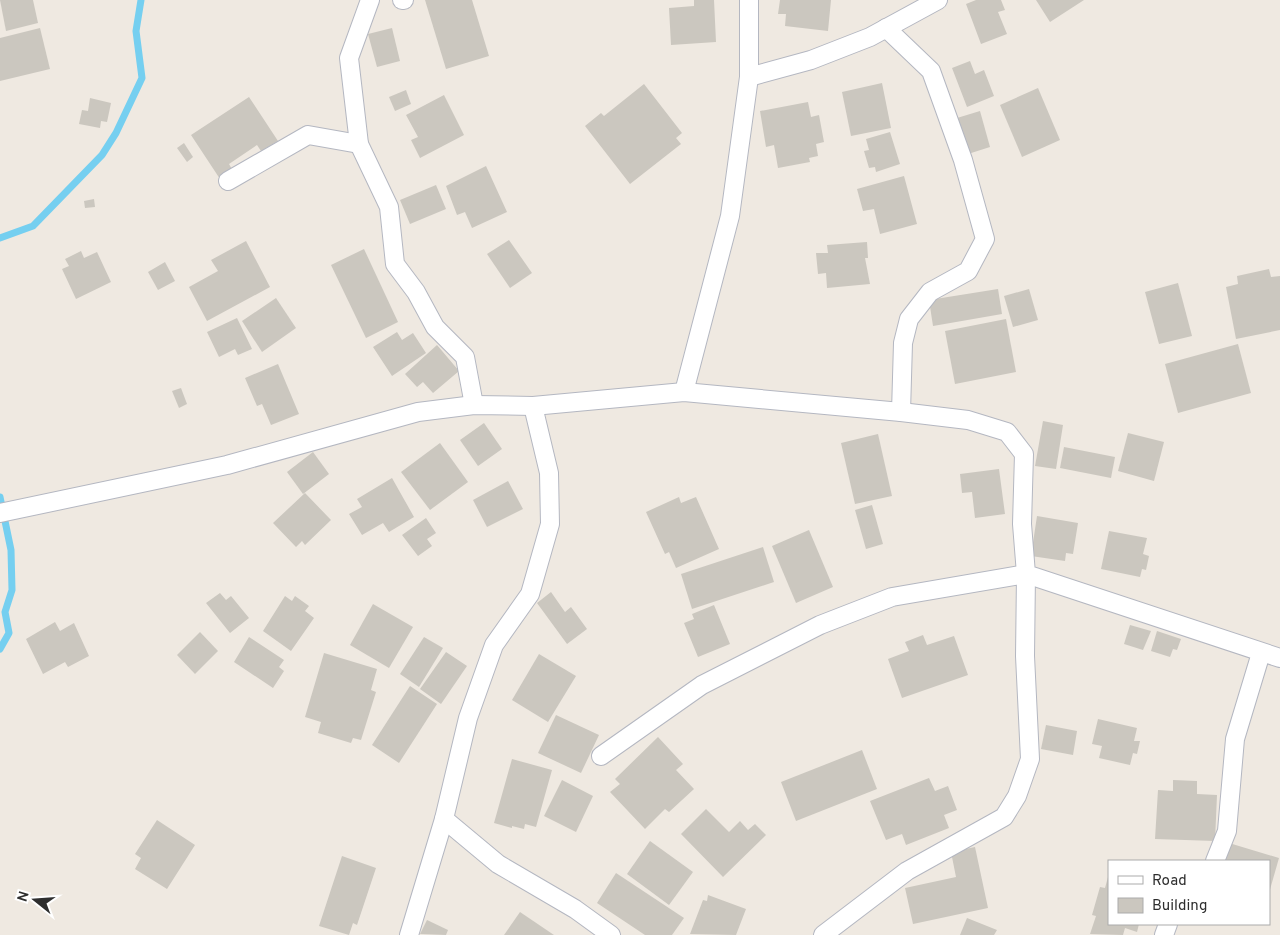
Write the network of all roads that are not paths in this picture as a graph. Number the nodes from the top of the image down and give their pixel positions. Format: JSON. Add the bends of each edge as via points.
{"nodes":[{"id":1,"x":370,"y":0,"type":"edge"},
{"id":2,"x":748,"y":0,"type":"edge"},
{"id":3,"x":938,"y":0,"type":"edge"},
{"id":4,"x":886,"y":28,"type":"junction"},
{"id":5,"x":749,"y":77,"type":"junction"},
{"id":6,"x":359,"y":144,"type":"junction"},
{"id":7,"x":228,"y":182,"type":"dead end"},
{"id":8,"x":684,"y":392,"type":"junction"},
{"id":9,"x":474,"y":405,"type":"junction"},
{"id":10,"x":533,"y":406,"type":"junction"},
{"id":11,"x":901,"y":412,"type":"junction"},
{"id":12,"x":6,"y":512,"type":"edge"},
{"id":13,"x":1026,"y":574,"type":"junction"},
{"id":14,"x":1261,"y":653,"type":"junction"},
{"id":15,"x":1280,"y":658,"type":"edge"},
{"id":16,"x":601,"y":756,"type":"dead end"},
{"id":17,"x":444,"y":819,"type":"junction"},
{"id":18,"x":1215,"y":860,"type":"edge"},
{"id":19,"x":409,"y":935,"type":"edge"},
{"id":20,"x":611,"y":935,"type":"edge"},
{"id":21,"x":823,"y":935,"type":"edge"}],
"edges":[{"from":1,"to":6,"type":"street","via":[[349,58]]},
{"from":2,"to":5,"type":"street"},
{"from":3,"to":4,"type":"street"},
{"from":4,"to":5,"type":"street","via":[[811,60]]},
{"from":4,"to":11,"type":"street","via":[[931,70],[963,160],[985,239],[968,271],[930,292],[909,319],[903,343]]},
{"from":5,"to":8,"type":"street","via":[[730,216]]},
{"from":6,"to":7,"type":"street","via":[[308,135]]},
{"from":6,"to":9,"type":"street","via":[[389,207],[396,264],[436,327],[465,357]]},
{"from":8,"to":10,"type":"street"},
{"from":8,"to":11,"type":"street"},
{"from":9,"to":10,"type":"street"},
{"from":9,"to":12,"type":"street","via":[[418,412],[227,465]]},
{"from":10,"to":17,"type":"street","via":[[549,473],[550,524],[530,594],[494,646],[468,718]]},
{"from":11,"to":13,"type":"street","via":[[968,420],[1007,432],[1024,454],[1022,524]]},
{"from":13,"to":14,"type":"street"},
{"from":13,"to":16,"type":"street","via":[[892,597],[820,625],[702,685]]},
{"from":13,"to":21,"type":"street","via":[[1025,656],[1030,759],[1017,796],[1004,817],[907,871]]},
{"from":14,"to":15,"type":"street"},
{"from":14,"to":18,"type":"street","via":[[1235,739],[1227,831]]},
{"from":17,"to":19,"type":"street"},
{"from":17,"to":20,"type":"street","via":[[498,864],[575,909]]}]}
